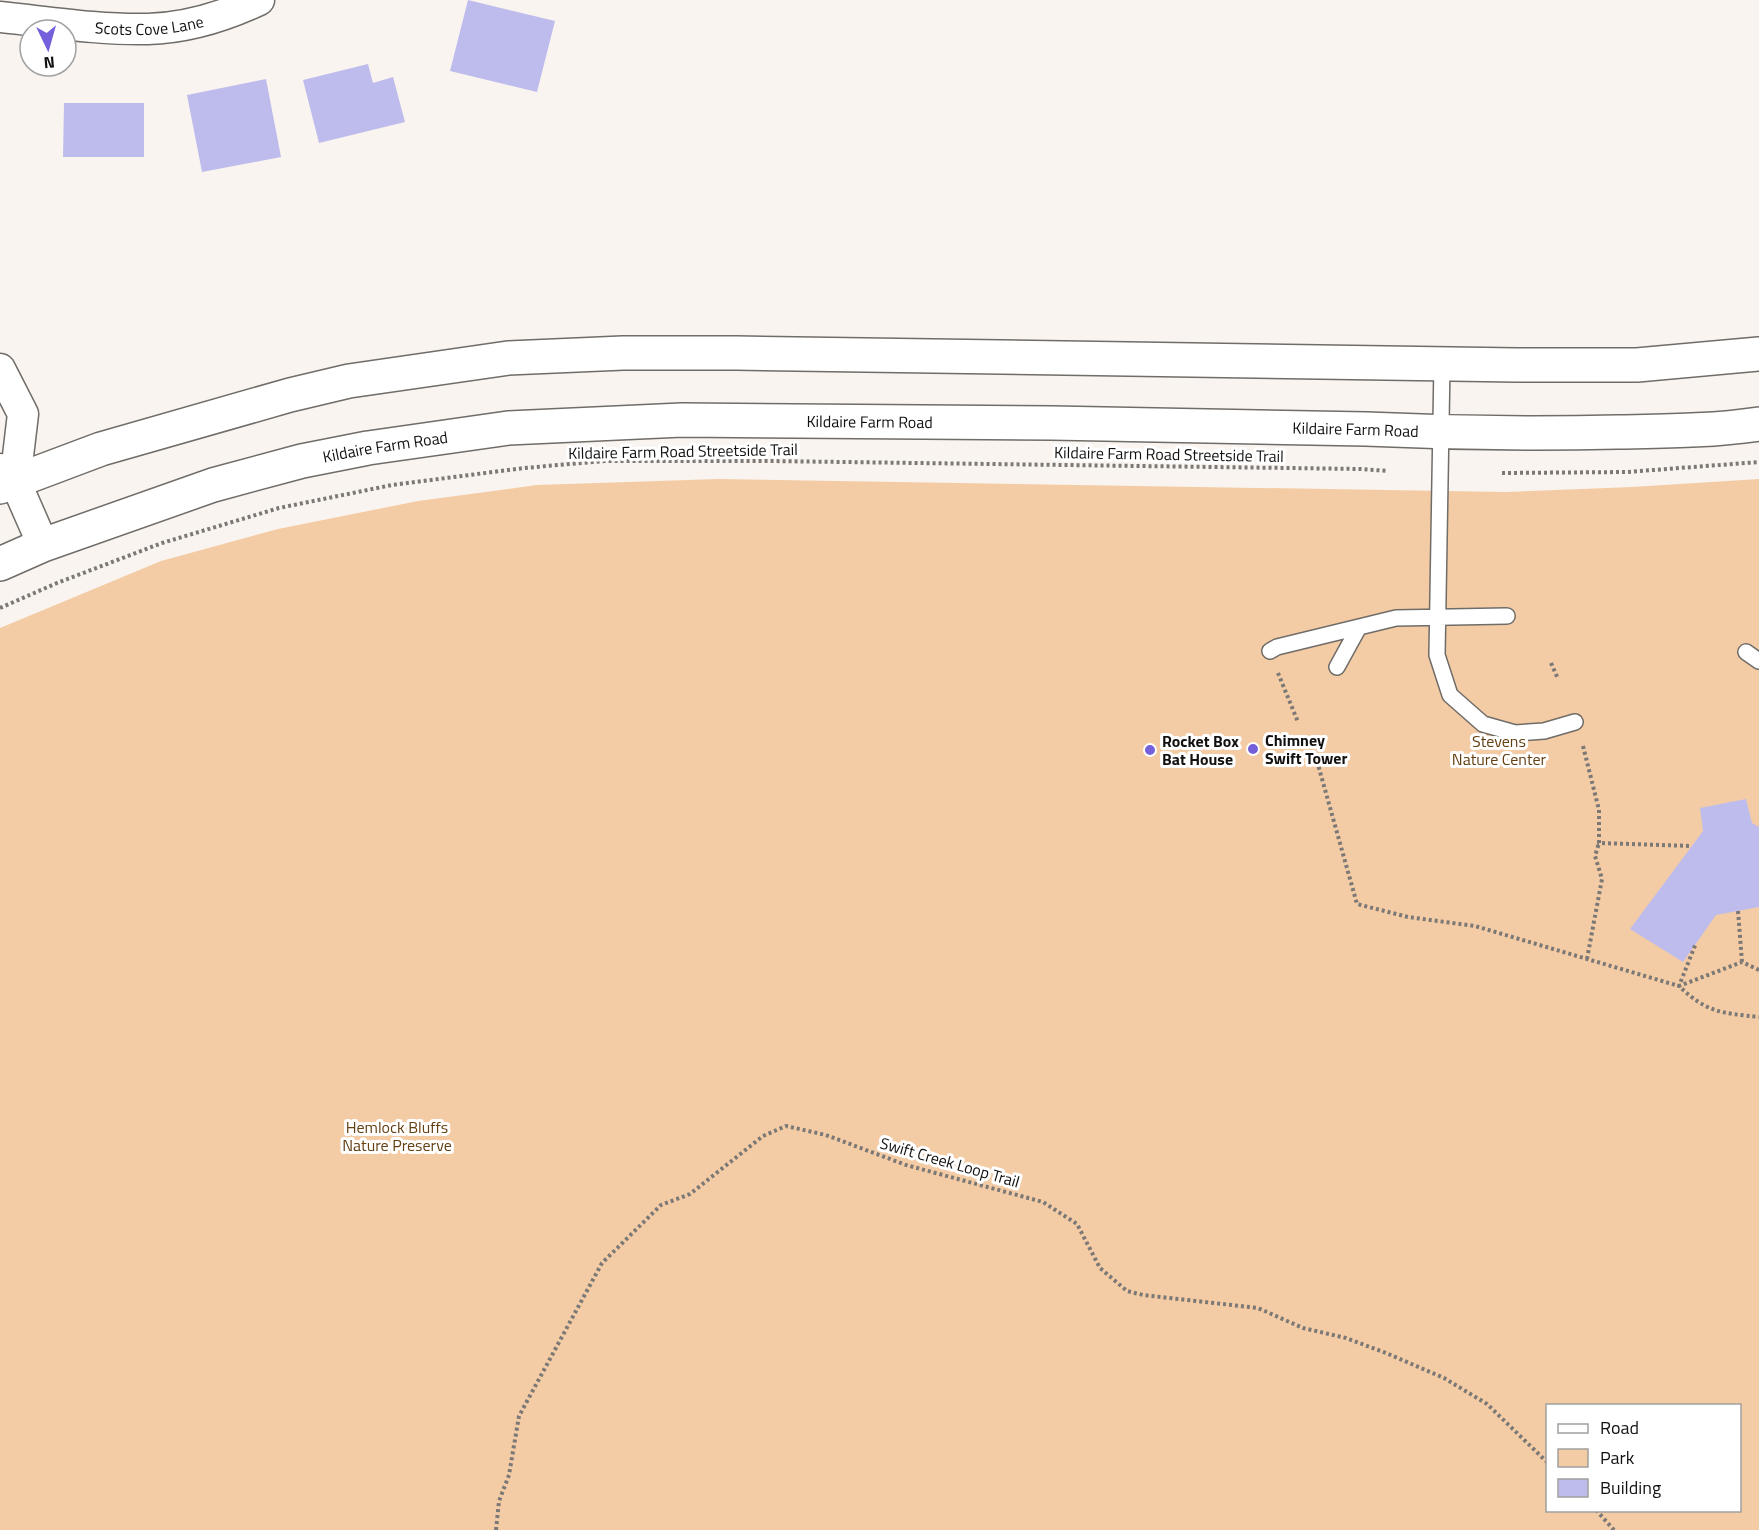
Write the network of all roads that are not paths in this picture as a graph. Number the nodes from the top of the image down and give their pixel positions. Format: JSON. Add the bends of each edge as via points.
{"nodes":[{"id":1,"x":259,"y":0,"type":"edge"},
{"id":2,"x":0,"y":17,"type":"edge"},
{"id":3,"x":1759,"y":354,"type":"edge"},
{"id":4,"x":1442,"y":364,"type":"junction"},
{"id":5,"x":0,"y":369,"type":"edge"},
{"id":6,"x":1759,"y":424,"type":"edge"},
{"id":7,"x":1443,"y":433,"type":"junction"},
{"id":8,"x":5,"y":479,"type":"edge"},
{"id":9,"x":43,"y":545,"type":"junction"},
{"id":10,"x":0,"y":564,"type":"edge"},
{"id":11,"x":1438,"y":616,"type":"junction"},
{"id":12,"x":1508,"y":616,"type":"dead end"},
{"id":13,"x":1359,"y":627,"type":"junction"},
{"id":14,"x":1270,"y":651,"type":"road end"},
{"id":15,"x":1746,"y":652,"type":"dead end"},
{"id":16,"x":1759,"y":661,"type":"edge"},
{"id":17,"x":1337,"y":667,"type":"dead end"},
{"id":18,"x":1575,"y":722,"type":"dead end"}],
"edges":[{"from":1,"to":2,"type":"street","name":"Scots Cove Lane","via":[[215,18],[148,29]]},
{"from":3,"to":4,"type":"main road","via":[[1637,365]]},
{"from":4,"to":7,"type":"lane"},
{"from":4,"to":8,"type":"main road","via":[[736,353],[508,358],[349,381],[290,395]]},
{"from":5,"to":8,"type":"street","via":[[23,414]]},
{"from":6,"to":7,"type":"main road","name":"Kildaire Farm Road","via":[[1720,430]]},
{"from":7,"to":9,"type":"main road","name":"Kildaire Farm Road","via":[[863,420],[682,420],[508,428],[302,461],[213,485]]},
{"from":7,"to":11,"type":"lane"},
{"from":8,"to":9,"type":"street"},
{"from":9,"to":10,"type":"main road","name":"Kildaire Farm Road"},
{"from":11,"to":12,"type":"lane"},
{"from":11,"to":13,"type":"lane","via":[[1396,618]]},
{"from":11,"to":18,"type":"lane","via":[[1437,654],[1450,695],[1483,724],[1515,734]]},
{"from":13,"to":14,"type":"lane"},
{"from":13,"to":17,"type":"lane"},
{"from":15,"to":16,"type":"lane"}]}
